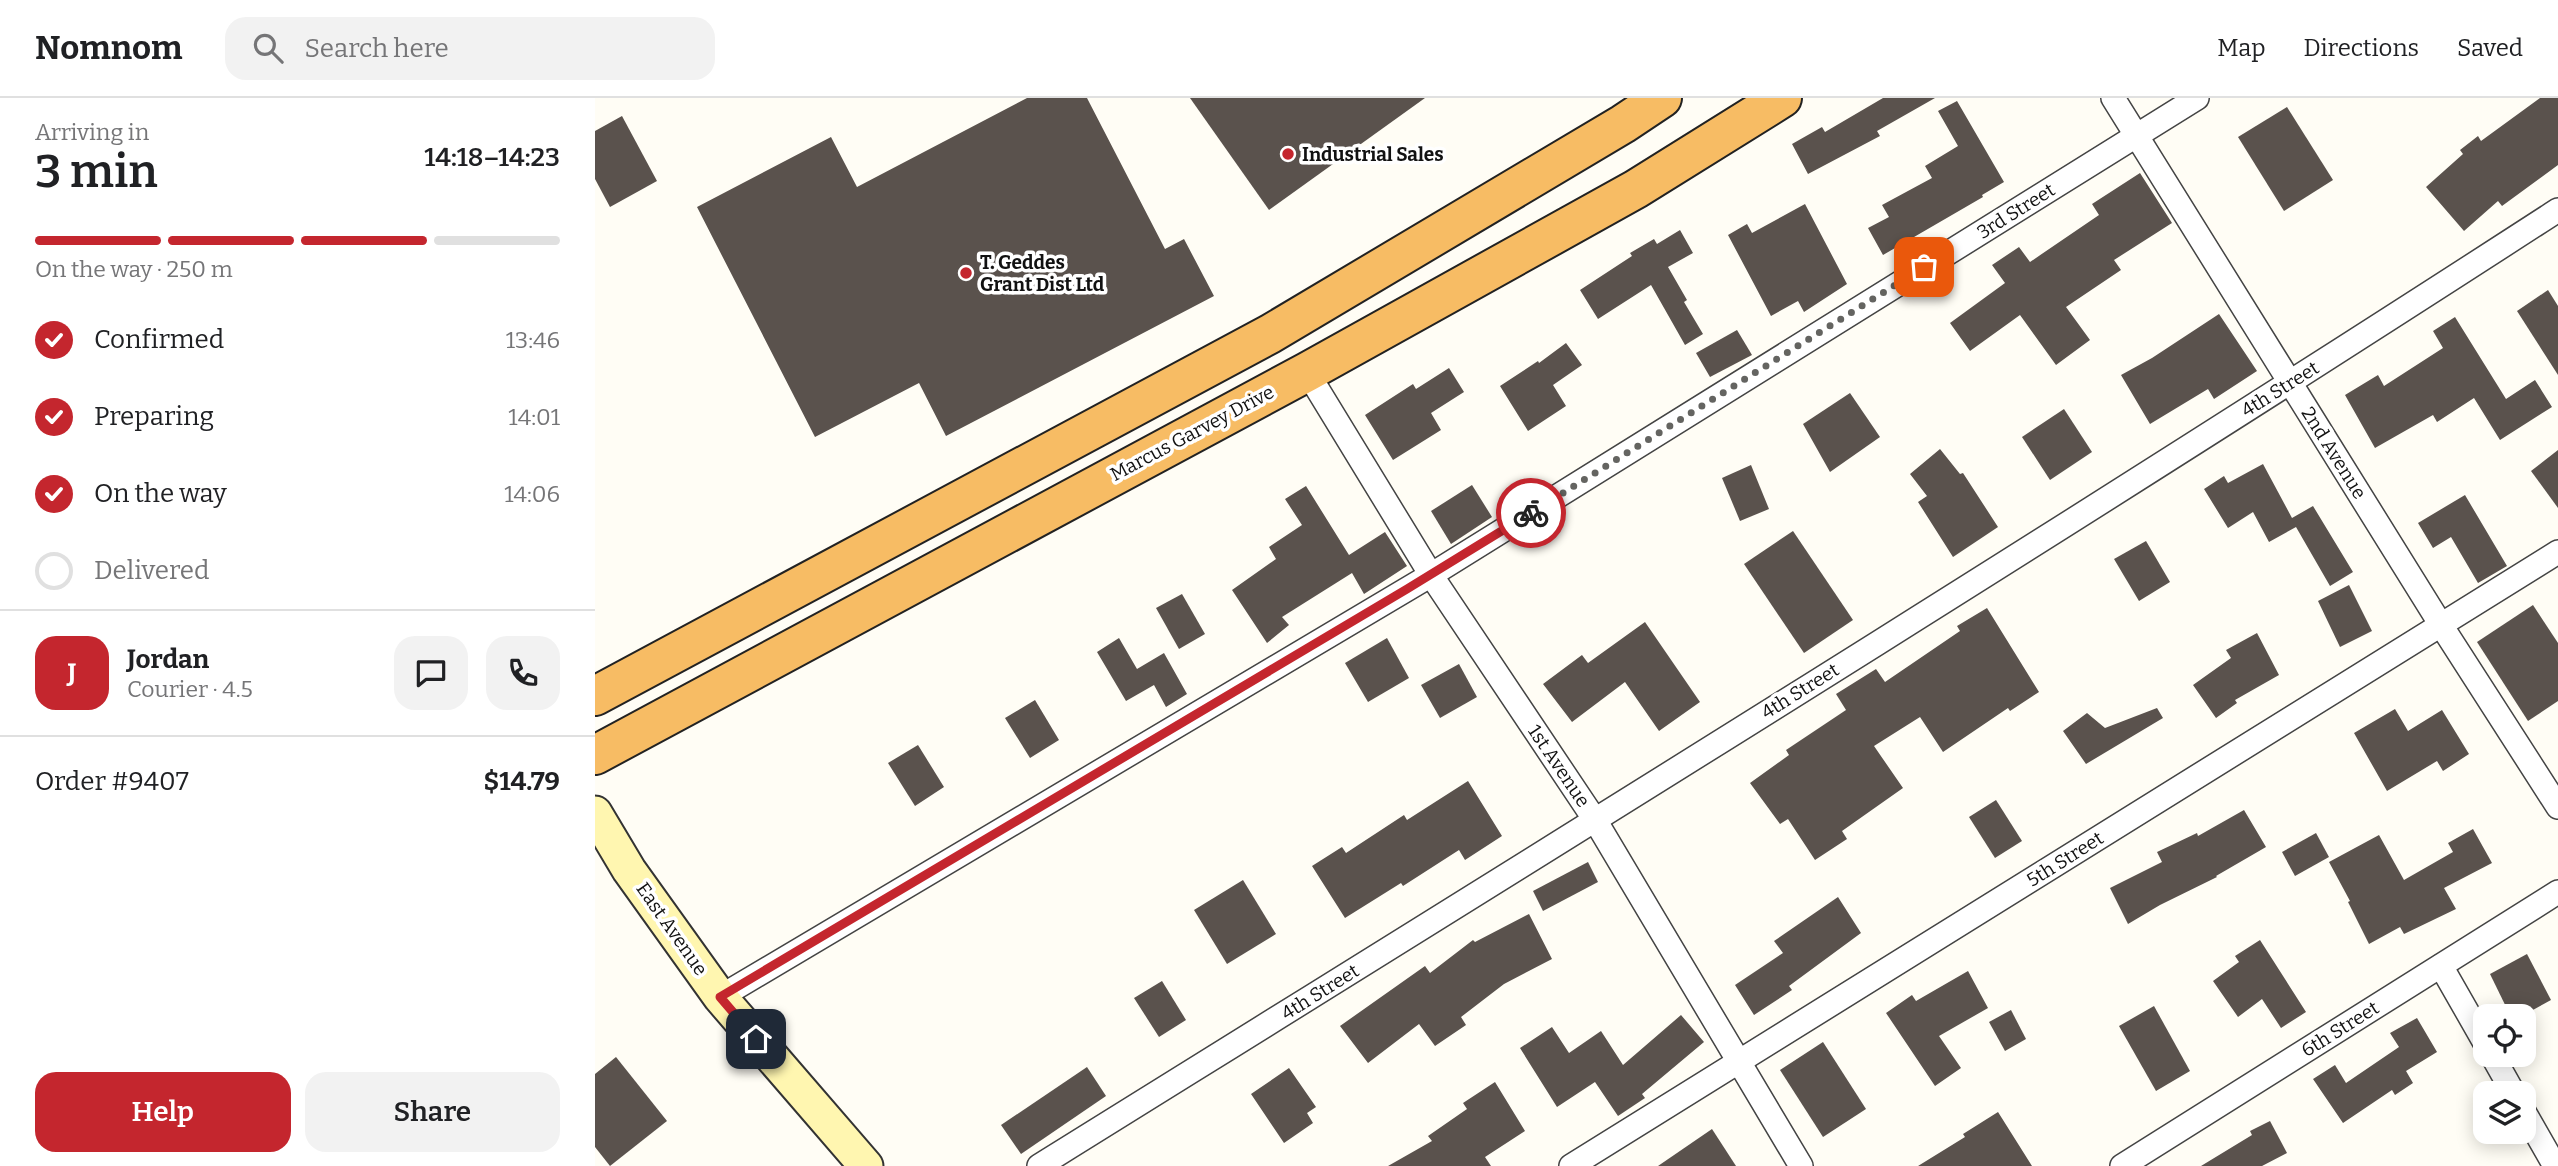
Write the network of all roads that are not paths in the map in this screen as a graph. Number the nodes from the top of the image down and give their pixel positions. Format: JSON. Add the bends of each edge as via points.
{"nodes":[{"id":1,"x":1662,"y":98,"type":"edge"},
{"id":2,"x":1758,"y":98,"type":"edge"},
{"id":3,"x":1782,"y":98,"type":"edge"},
{"id":4,"x":2113,"y":98,"type":"edge"},
{"id":5,"x":2197,"y":98,"type":"edge"},
{"id":6,"x":2136,"y":136,"type":"junction"},
{"id":7,"x":1610,"y":204,"type":"junction"},
{"id":8,"x":2558,"y":210,"type":"edge"},
{"id":9,"x":1307,"y":372,"type":"junction"},
{"id":10,"x":2291,"y":383,"type":"junction"},
{"id":11,"x":2558,"y":552,"type":"edge"},
{"id":12,"x":1431,"y":575,"type":"junction"},
{"id":13,"x":2441,"y":625,"type":"junction"},
{"id":14,"x":595,"y":696,"type":"edge"},
{"id":15,"x":595,"y":755,"type":"edge"},
{"id":16,"x":2558,"y":807,"type":"edge"},
{"id":17,"x":595,"y":813,"type":"edge"},
{"id":18,"x":1595,"y":820,"type":"junction"},
{"id":19,"x":2558,"y":892,"type":"edge"},
{"id":20,"x":2441,"y":966,"type":"junction"},
{"id":21,"x":720,"y":997,"type":"junction"},
{"id":22,"x":2473,"y":1022,"type":"edge"},
{"id":23,"x":1738,"y":1062,"type":"junction"},
{"id":24,"x":2536,"y":1133,"type":"edge"},
{"id":25,"x":866,"y":1166,"type":"edge"},
{"id":26,"x":1039,"y":1166,"type":"edge"},
{"id":27,"x":1571,"y":1166,"type":"edge"},
{"id":28,"x":1801,"y":1166,"type":"edge"},
{"id":29,"x":2122,"y":1166,"type":"edge"},
{"id":30,"x":2555,"y":1166,"type":"edge"}],
"edges":[{"from":1,"to":14,"type":"highway","via":[[1270,334]]},
{"from":2,"to":7,"type":"highway"},
{"from":3,"to":7,"type":"highway","name":"Marcus Garvey Drive"},
{"from":4,"to":6,"type":"street","name":"2nd Avenue"},
{"from":5,"to":6,"type":"street","name":"3rd Street"},
{"from":6,"to":10,"type":"street","name":"2nd Avenue"},
{"from":6,"to":12,"type":"street","name":"3rd Street"},
{"from":7,"to":9,"type":"highway","name":"Marcus Garvey Drive"},
{"from":8,"to":10,"type":"street","name":"4th Street"},
{"from":9,"to":12,"type":"street","name":"1st Avenue"},
{"from":9,"to":15,"type":"highway","name":"Marcus Garvey Drive"},
{"from":10,"to":13,"type":"street","name":"2nd Avenue"},
{"from":10,"to":18,"type":"street","name":"4th Street"},
{"from":11,"to":13,"type":"street","name":"5th Street"},
{"from":12,"to":18,"type":"street","name":"1st Avenue"},
{"from":12,"to":21,"type":"street","name":"3rd Street"},
{"from":13,"to":16,"type":"street","name":"2nd Avenue"},
{"from":13,"to":23,"type":"street","name":"5th Street"},
{"from":17,"to":21,"type":"main road","name":"East Avenue","via":[[629,870]]},
{"from":18,"to":23,"type":"street","name":"1st Avenue"},
{"from":18,"to":26,"type":"street","name":"4th Street"},
{"from":19,"to":20,"type":"street","name":"6th Street"},
{"from":20,"to":22,"type":"street"},
{"from":20,"to":29,"type":"street","name":"6th Street"},
{"from":21,"to":25,"type":"main road","name":"East Avenue"},
{"from":23,"to":27,"type":"street","name":"5th Street"},
{"from":23,"to":28,"type":"street","name":"1st Avenue"},
{"from":24,"to":30,"type":"street"}]}
